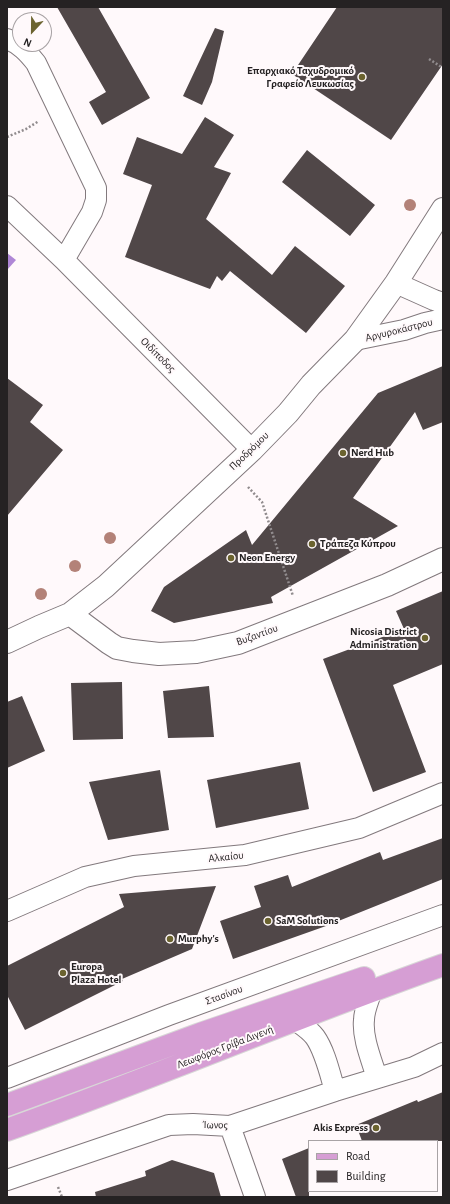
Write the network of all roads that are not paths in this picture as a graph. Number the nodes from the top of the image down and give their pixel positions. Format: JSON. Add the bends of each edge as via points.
{"nodes":[{"id":1,"x":7,"y":39,"type":"edge"},
{"id":2,"x":7,"y":206,"type":"edge"},
{"id":3,"x":443,"y":209,"type":"edge"},
{"id":4,"x":64,"y":260,"type":"junction"},
{"id":5,"x":396,"y":283,"type":"junction"},
{"id":6,"x":443,"y":303,"type":"edge"},
{"id":7,"x":443,"y":319,"type":"edge"},
{"id":8,"x":355,"y":340,"type":"junction"},
{"id":9,"x":252,"y":450,"type":"junction"},
{"id":10,"x":443,"y":559,"type":"edge"},
{"id":11,"x":70,"y":614,"type":"junction"},
{"id":12,"x":7,"y":642,"type":"edge"},
{"id":13,"x":443,"y":793,"type":"edge"},
{"id":14,"x":7,"y":911,"type":"edge"},
{"id":15,"x":443,"y":915,"type":"edge"},
{"id":16,"x":443,"y":951,"type":"edge"},
{"id":17,"x":443,"y":965,"type":"edge"},
{"id":18,"x":372,"y":990,"type":"junction"},
{"id":19,"x":295,"y":1020,"type":"junction"},
{"id":20,"x":443,"y":1052,"type":"edge"},
{"id":21,"x":7,"y":1078,"type":"edge"},
{"id":22,"x":377,"y":1078,"type":"junction"},
{"id":23,"x":335,"y":1091,"type":"junction"},
{"id":24,"x":7,"y":1105,"type":"edge"},
{"id":25,"x":230,"y":1126,"type":"junction"},
{"id":26,"x":7,"y":1130,"type":"edge"},
{"id":27,"x":7,"y":1180,"type":"edge"},
{"id":28,"x":255,"y":1197,"type":"edge"}],
"edges":[{"from":1,"to":4,"type":"street","via":[[26,51],[36,63],[96,188],[92,212]]},
{"from":2,"to":4,"type":"street","name":"Οιδίποδος"},
{"from":3,"to":5,"type":"main road","name":"Προδρόμου"},
{"from":4,"to":9,"type":"street","name":"Οιδίποδος"},
{"from":5,"to":6,"type":"street","name":"Αργυροκάστρου"},
{"from":5,"to":8,"type":"main road","name":"Προδρόμου"},
{"from":7,"to":8,"type":"street","name":"Αργυροκάστρου"},
{"from":8,"to":9,"type":"main road","name":"Προδρόμου"},
{"from":9,"to":11,"type":"main road","name":"Προδρόμου","via":[[106,586]]},
{"from":10,"to":11,"type":"main road","name":"Βυζαντίου","via":[[387,585],[238,643],[196,652],[159,654],[117,648]]},
{"from":11,"to":12,"type":"main road","name":"Προδρόμου"},
{"from":13,"to":14,"type":"street","name":"Αλκαίου","via":[[359,828],[245,855],[134,866],[85,877]]},
{"from":15,"to":21,"type":"street","name":"Στασίνου","via":[[169,1015]]},
{"from":16,"to":24,"type":"main road","name":"Λεωφόρος Γρίβα Διγενή","via":[[200,1034]]},
{"from":17,"to":18,"type":"main road","name":"Λεωφόρος Γρίβα Διγενή"},
{"from":18,"to":19,"type":"main road","name":"Λεωφόρος Γρίβα Διγενή"},
{"from":18,"to":22,"type":"street","via":[[366,1006],[364,1036]]},
{"from":19,"to":23,"type":"street","via":[[315,1037]]},
{"from":19,"to":26,"type":"main road","name":"Λεωφόρος Γρίβα Διγενή"},
{"from":20,"to":22,"type":"street","name":"Ίωνος","via":[[414,1067]]},
{"from":22,"to":23,"type":"street","name":"Ίωνος"},
{"from":23,"to":25,"type":"street","name":"Ίωνος"},
{"from":25,"to":27,"type":"street","name":"Ίωνος","via":[[169,1125]]},
{"from":25,"to":28,"type":"street"}]}
